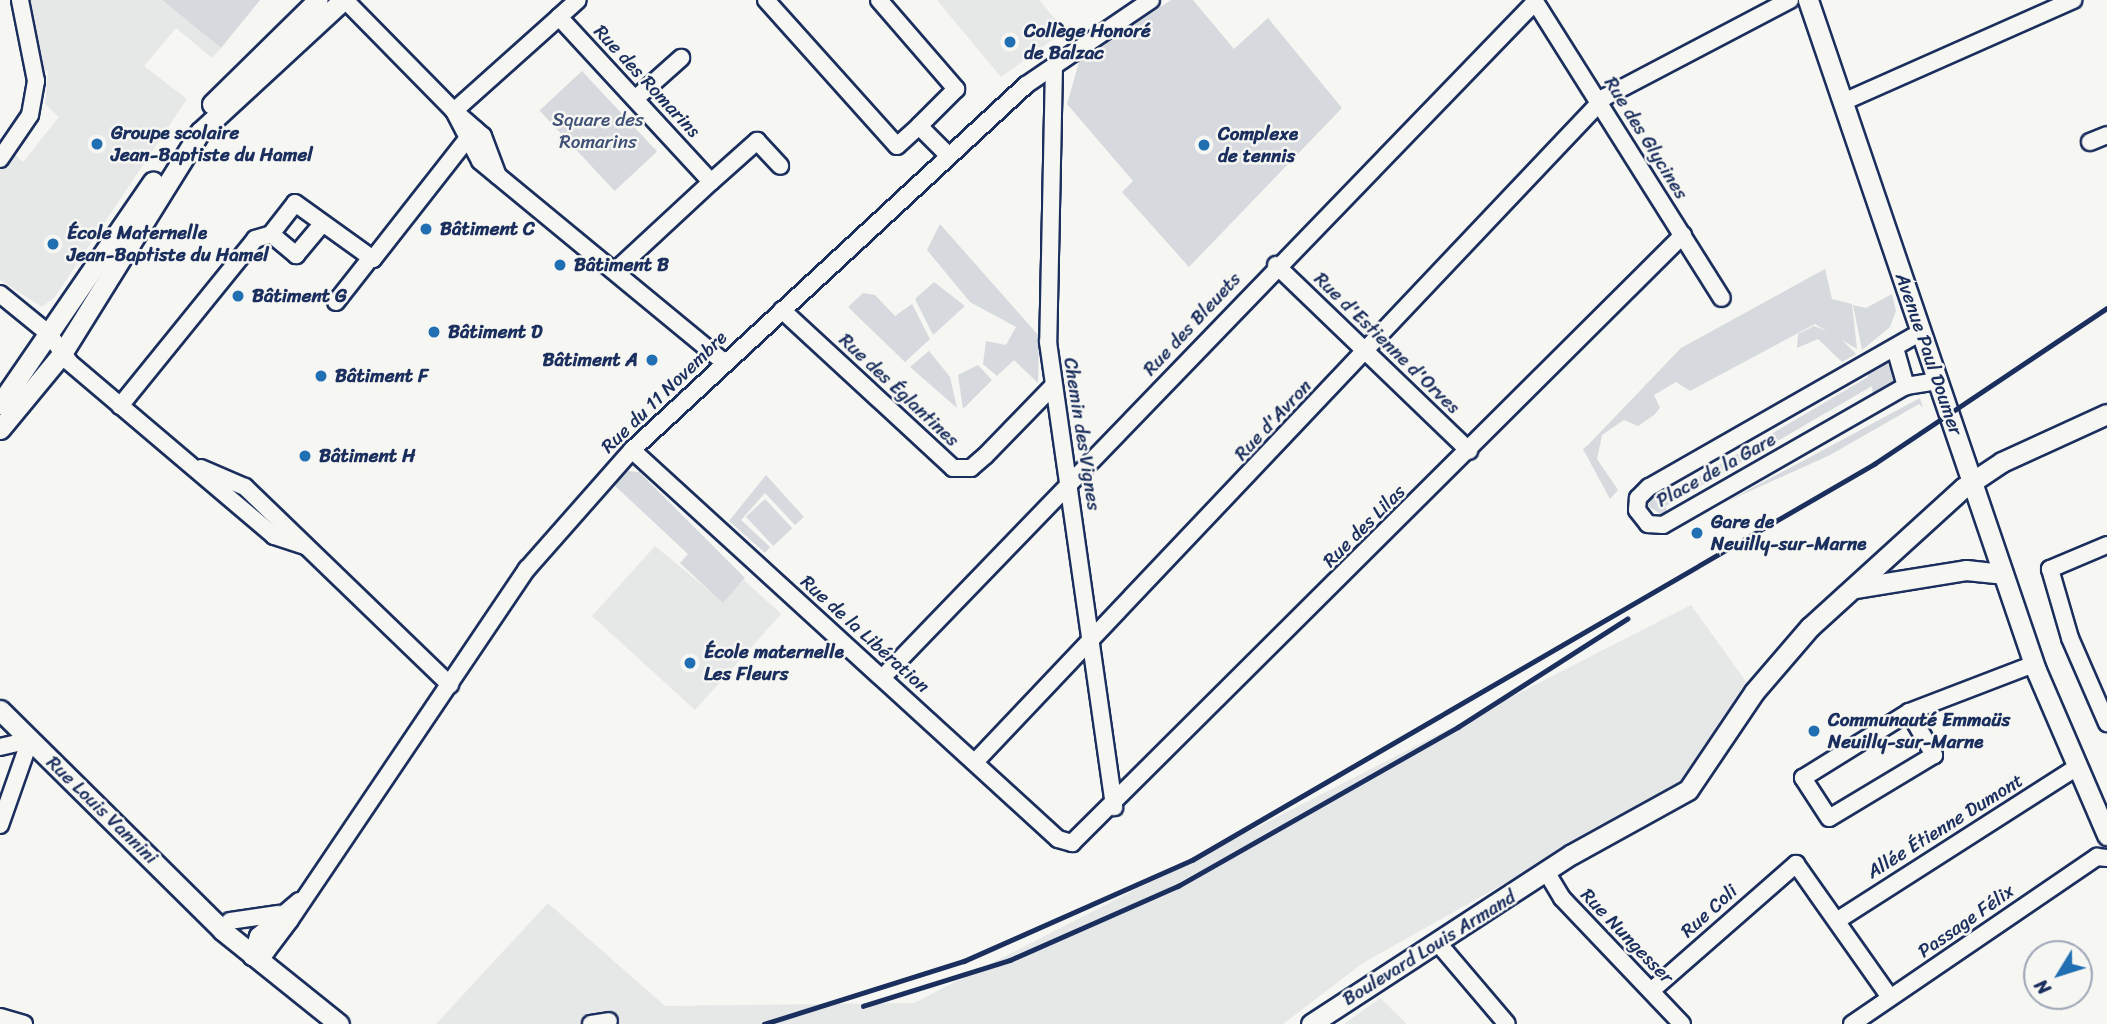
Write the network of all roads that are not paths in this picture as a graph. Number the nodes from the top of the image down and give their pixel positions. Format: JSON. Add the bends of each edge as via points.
{"nodes":[{"id":1,"x":20,"y":0,"type":"edge"},
{"id":2,"x":318,"y":0,"type":"edge"},
{"id":3,"x":344,"y":0,"type":"edge"},
{"id":4,"x":578,"y":0,"type":"edge"},
{"id":5,"x":766,"y":0,"type":"edge"},
{"id":6,"x":879,"y":0,"type":"edge"},
{"id":7,"x":1152,"y":0,"type":"edge"},
{"id":8,"x":1790,"y":0,"type":"edge"},
{"id":9,"x":1808,"y":0,"type":"edge"},
{"id":10,"x":2073,"y":0,"type":"edge"},
{"id":11,"x":1535,"y":1,"type":"edge"},
{"id":12,"x":559,"y":17,"type":"junction"},
{"id":13,"x":681,"y":58,"type":"dead end"},
{"id":14,"x":1054,"y":66,"type":"junction"},
{"id":15,"x":635,"y":99,"type":"junction"},
{"id":16,"x":1843,"y":102,"type":"junction"},
{"id":17,"x":1598,"y":105,"type":"junction"},
{"id":18,"x":454,"y":111,"type":"junction"},
{"id":19,"x":919,"y":126,"type":"junction"},
{"id":20,"x":475,"y":129,"type":"junction"},
{"id":21,"x":2107,"y":135,"type":"edge"},
{"id":22,"x":2090,"y":142,"type":"dead end"},
{"id":23,"x":466,"y":144,"type":"junction"},
{"id":24,"x":948,"y":155,"type":"junction"},
{"id":25,"x":0,"y":159,"type":"edge"},
{"id":26,"x":780,"y":166,"type":"dead end"},
{"id":27,"x":498,"y":176,"type":"junction"},
{"id":28,"x":711,"y":182,"type":"junction"},
{"id":29,"x":321,"y":224,"type":"junction"},
{"id":30,"x":271,"y":234,"type":"junction"},
{"id":31,"x":1682,"y":236,"type":"junction"},
{"id":32,"x":369,"y":260,"type":"junction"},
{"id":33,"x":1276,"y":265,"type":"junction"},
{"id":34,"x":615,"y":271,"type":"junction"},
{"id":35,"x":0,"y":293,"type":"edge"},
{"id":36,"x":1722,"y":298,"type":"dead end"},
{"id":37,"x":336,"y":302,"type":"dead end"},
{"id":38,"x":782,"y":310,"type":"junction"},
{"id":39,"x":1921,"y":332,"type":"junction"},
{"id":40,"x":48,"y":334,"type":"junction"},
{"id":41,"x":1895,"y":348,"type":"junction"},
{"id":42,"x":1367,"y":351,"type":"junction"},
{"id":43,"x":61,"y":355,"type":"junction"},
{"id":44,"x":724,"y":362,"type":"junction"},
{"id":45,"x":1938,"y":381,"type":"junction"},
{"id":46,"x":1906,"y":386,"type":"junction"},
{"id":47,"x":1052,"y":387,"type":"junction"},
{"id":48,"x":125,"y":400,"type":"junction"},
{"id":49,"x":0,"y":404,"type":"edge"},
{"id":50,"x":2107,"y":414,"type":"edge"},
{"id":51,"x":2107,"y":426,"type":"edge"},
{"id":52,"x":0,"y":429,"type":"edge"},
{"id":53,"x":632,"y":450,"type":"junction"},
{"id":54,"x":1469,"y":451,"type":"junction"},
{"id":55,"x":1974,"y":482,"type":"junction"},
{"id":56,"x":1069,"y":484,"type":"junction"},
{"id":57,"x":1991,"y":540,"type":"junction"},
{"id":58,"x":2107,"y":545,"type":"edge"},
{"id":59,"x":1966,"y":570,"type":"junction"},
{"id":60,"x":2003,"y":574,"type":"junction"},
{"id":61,"x":1854,"y":588,"type":"junction"},
{"id":62,"x":1092,"y":642,"type":"junction"},
{"id":63,"x":2034,"y":664,"type":"junction"},
{"id":64,"x":882,"y":678,"type":"junction"},
{"id":65,"x":450,"y":685,"type":"junction"},
{"id":66,"x":0,"y":710,"type":"edge"},
{"id":67,"x":1909,"y":712,"type":"junction"},
{"id":68,"x":2107,"y":723,"type":"edge"},
{"id":69,"x":30,"y":740,"type":"junction"},
{"id":70,"x":0,"y":747,"type":"edge"},
{"id":71,"x":975,"y":762,"type":"junction"},
{"id":72,"x":2076,"y":768,"type":"junction"},
{"id":73,"x":1114,"y":807,"type":"junction"},
{"id":74,"x":0,"y":825,"type":"edge"},
{"id":75,"x":2106,"y":829,"type":"edge"},
{"id":76,"x":1072,"y":843,"type":"joint"},
{"id":77,"x":2107,"y":858,"type":"edge"},
{"id":78,"x":1547,"y":873,"type":"junction"},
{"id":79,"x":299,"y":901,"type":"junction"},
{"id":80,"x":205,"y":908,"type":"junction"},
{"id":81,"x":280,"y":913,"type":"junction"},
{"id":82,"x":1838,"y":920,"type":"junction"},
{"id":83,"x":230,"y":921,"type":"junction"},
{"id":84,"x":1438,"y":943,"type":"junction"},
{"id":85,"x":257,"y":950,"type":"junction"},
{"id":86,"x":1651,"y":991,"type":"junction"},
{"id":87,"x":1889,"y":996,"type":"junction"},
{"id":88,"x":0,"y":1017,"type":"edge"},
{"id":89,"x":609,"y":1021,"type":"dead end"},
{"id":90,"x":24,"y":1024,"type":"edge"},
{"id":91,"x":339,"y":1024,"type":"edge"},
{"id":92,"x":591,"y":1024,"type":"edge"},
{"id":93,"x":1311,"y":1024,"type":"edge"},
{"id":94,"x":1507,"y":1024,"type":"edge"},
{"id":95,"x":1682,"y":1024,"type":"edge"},
{"id":96,"x":1852,"y":1024,"type":"edge"}],
"edges":[{"from":1,"to":25,"type":"street","via":[[36,81],[30,115]]},
{"from":2,"to":40,"type":"main road","via":[[235,76],[179,143]]},
{"from":3,"to":18,"type":"street"},
{"from":3,"to":43,"type":"main road","via":[[200,132]]},
{"from":4,"to":12,"type":"street"},
{"from":5,"to":19,"type":"street","via":[[897,146]]},
{"from":6,"to":19,"type":"street","via":[[956,89]]},
{"from":7,"to":14,"type":"street","name":"Rue du 11 Novembre"},
{"from":8,"to":17,"type":"street","name":"Rue d'Avron"},
{"from":9,"to":16,"type":"main road","name":"Avenue Paul Doumer"},
{"from":10,"to":16,"type":"street"},
{"from":11,"to":17,"type":"street","name":"Rue des Glycines"},
{"from":11,"to":33,"type":"street","name":"Rue des Bleuets"},
{"from":12,"to":15,"type":"street","name":"Rue des Romarins"},
{"from":12,"to":18,"type":"street"},
{"from":13,"to":15,"type":"street"},
{"from":14,"to":24,"type":"street","name":"Rue du 11 Novembre"},
{"from":14,"to":47,"type":"street","name":"Chemin des Vignes"},
{"from":15,"to":28,"type":"street","name":"Rue des Romarins"},
{"from":16,"to":39,"type":"main road","name":"Avenue Paul Doumer"},
{"from":17,"to":31,"type":"street","name":"Rue des Glycines"},
{"from":17,"to":42,"type":"street","name":"Rue d'Avron"},
{"from":18,"to":20,"type":"street"},
{"from":18,"to":23,"type":"street"},
{"from":19,"to":24,"type":"street"},
{"from":20,"to":23,"type":"street"},
{"from":20,"to":27,"type":"street"},
{"from":21,"to":22,"type":"street"},
{"from":23,"to":27,"type":"street"},
{"from":23,"to":32,"type":"street"},
{"from":24,"to":38,"type":"street","name":"Rue du 11 Novembre"},
{"from":26,"to":28,"type":"street","via":[[757,141]]},
{"from":27,"to":34,"type":"street"},
{"from":28,"to":34,"type":"street"},
{"from":29,"to":30,"type":"street","via":[[296,255]]},
{"from":29,"to":30,"type":"street","via":[[295,203]]},
{"from":29,"to":32,"type":"street"},
{"from":30,"to":48,"type":"street","via":[[255,239]]},
{"from":31,"to":36,"type":"street","name":"Rue des Glycines"},
{"from":31,"to":54,"type":"street","name":"Rue des Lilas"},
{"from":32,"to":37,"type":"street"},
{"from":33,"to":42,"type":"street","name":"Rue d'Estienne d'Orves"},
{"from":33,"to":56,"type":"street","name":"Rue des Bleuets"},
{"from":34,"to":44,"type":"street"},
{"from":35,"to":40,"type":"street"},
{"from":38,"to":44,"type":"street","name":"Rue du 11 Novembre"},
{"from":38,"to":47,"type":"street","name":"Rue des Églantines","via":[[953,468],[971,468]]},
{"from":39,"to":41,"type":"street","name":"Place de la Gare"},
{"from":39,"to":45,"type":"main road","name":"Avenue Paul Doumer"},
{"from":40,"to":43,"type":"street"},
{"from":40,"to":49,"type":"main road"},
{"from":41,"to":46,"type":"street"},
{"from":41,"to":46,"type":"street","name":"Place de la Gare","via":[[1649,487],[1637,498],[1637,510],[1648,524],[1663,525]]},
{"from":42,"to":54,"type":"street","name":"Rue d'Estienne d'Orves"},
{"from":42,"to":62,"type":"street","name":"Rue d'Avron"},
{"from":43,"to":48,"type":"street"},
{"from":43,"to":52,"type":"main road"},
{"from":44,"to":53,"type":"street","name":"Rue du 11 Novembre"},
{"from":45,"to":46,"type":"street","name":"Place de la Gare"},
{"from":45,"to":55,"type":"main road","name":"Avenue Paul Doumer"},
{"from":47,"to":56,"type":"street","name":"Chemin des Vignes"},
{"from":48,"to":65,"type":"street","via":[[185,462],[274,536],[305,546]]},
{"from":50,"to":55,"type":"main road","via":[[2002,462]]},
{"from":51,"to":55,"type":"main road"},
{"from":53,"to":64,"type":"street","name":"Rue de la Libération"},
{"from":53,"to":65,"type":"street","name":"Rue du 11 Novembre","via":[[527,569]]},
{"from":54,"to":73,"type":"street","name":"Rue des Lilas"},
{"from":55,"to":57,"type":"main road","name":"Avenue Paul Doumer"},
{"from":55,"to":61,"type":"main road","name":"Boulevard Louis Armand"},
{"from":56,"to":62,"type":"street","name":"Chemin des Vignes"},
{"from":56,"to":64,"type":"street","name":"Rue des Bleuets"},
{"from":57,"to":59,"type":"main road"},
{"from":57,"to":60,"type":"main road","name":"Avenue Paul Doumer"},
{"from":58,"to":68,"type":"street","via":[[2050,569],[2070,638]]},
{"from":59,"to":60,"type":"main road"},
{"from":59,"to":61,"type":"main road"},
{"from":60,"to":63,"type":"main road","name":"Avenue Paul Doumer"},
{"from":61,"to":78,"type":"main road","name":"Boulevard Louis Armand","via":[[1772,673],[1724,767],[1700,795],[1576,866]]},
{"from":62,"to":71,"type":"street","name":"Rue d'Avron"},
{"from":62,"to":73,"type":"street","name":"Chemin des Vignes"},
{"from":63,"to":67,"type":"street"},
{"from":63,"to":72,"type":"main road","name":"Avenue Paul Doumer"},
{"from":64,"to":71,"type":"street","name":"Rue de la Libération"},
{"from":65,"to":79,"type":"street","name":"Rue du 11 Novembre"},
{"from":66,"to":69,"type":"main road","name":"Rue Louis Vannini"},
{"from":67,"to":67,"type":"street","via":[[1803,778],[1829,818],[1934,755]]},
{"from":69,"to":70,"type":"street"},
{"from":69,"to":74,"type":"street"},
{"from":69,"to":80,"type":"main road","name":"Rue Louis Vannini"},
{"from":71,"to":76,"type":"street","name":"Rue de la Libération","via":[[1058,839]]},
{"from":72,"to":75,"type":"main road","name":"Avenue Paul Doumer"},
{"from":72,"to":82,"type":"street","name":"Allée Étienne Dumont"},
{"from":73,"to":76,"type":"street","name":"Rue des Lilas"},
{"from":77,"to":87,"type":"street","name":"Passage Félix","via":[[2096,857]]},
{"from":78,"to":84,"type":"main road","name":"Boulevard Louis Armand"},
{"from":78,"to":86,"type":"street","name":"Rue Nungesser","via":[[1562,898]]},
{"from":79,"to":81,"type":"street","name":"Rue du 11 Novembre"},
{"from":79,"to":85,"type":"street","name":"Rue du 11 Novembre"},
{"from":80,"to":83,"type":"main road","name":"Rue Louis Vannini"},
{"from":80,"to":85,"type":"main road","name":"Rue Louis Vannini"},
{"from":81,"to":83,"type":"street","name":"Rue du 11 Novembre"},
{"from":81,"to":85,"type":"street","name":"Rue du 11 Novembre"},
{"from":82,"to":86,"type":"street","name":"Rue Coli","via":[[1796,864]]},
{"from":82,"to":87,"type":"street"},
{"from":83,"to":85,"type":"main road","name":"Rue Louis Vannini"},
{"from":84,"to":93,"type":"main road","name":"Boulevard Louis Armand"},
{"from":84,"to":94,"type":"street"},
{"from":85,"to":91,"type":"main road","name":"Rue Louis Vannini","via":[[292,988]]},
{"from":86,"to":95,"type":"street","name":"Rue Nungesser"},
{"from":87,"to":96,"type":"street","name":"Passage Félix"},
{"from":88,"to":90,"type":"street"},
{"from":89,"to":92,"type":"street"}]}
